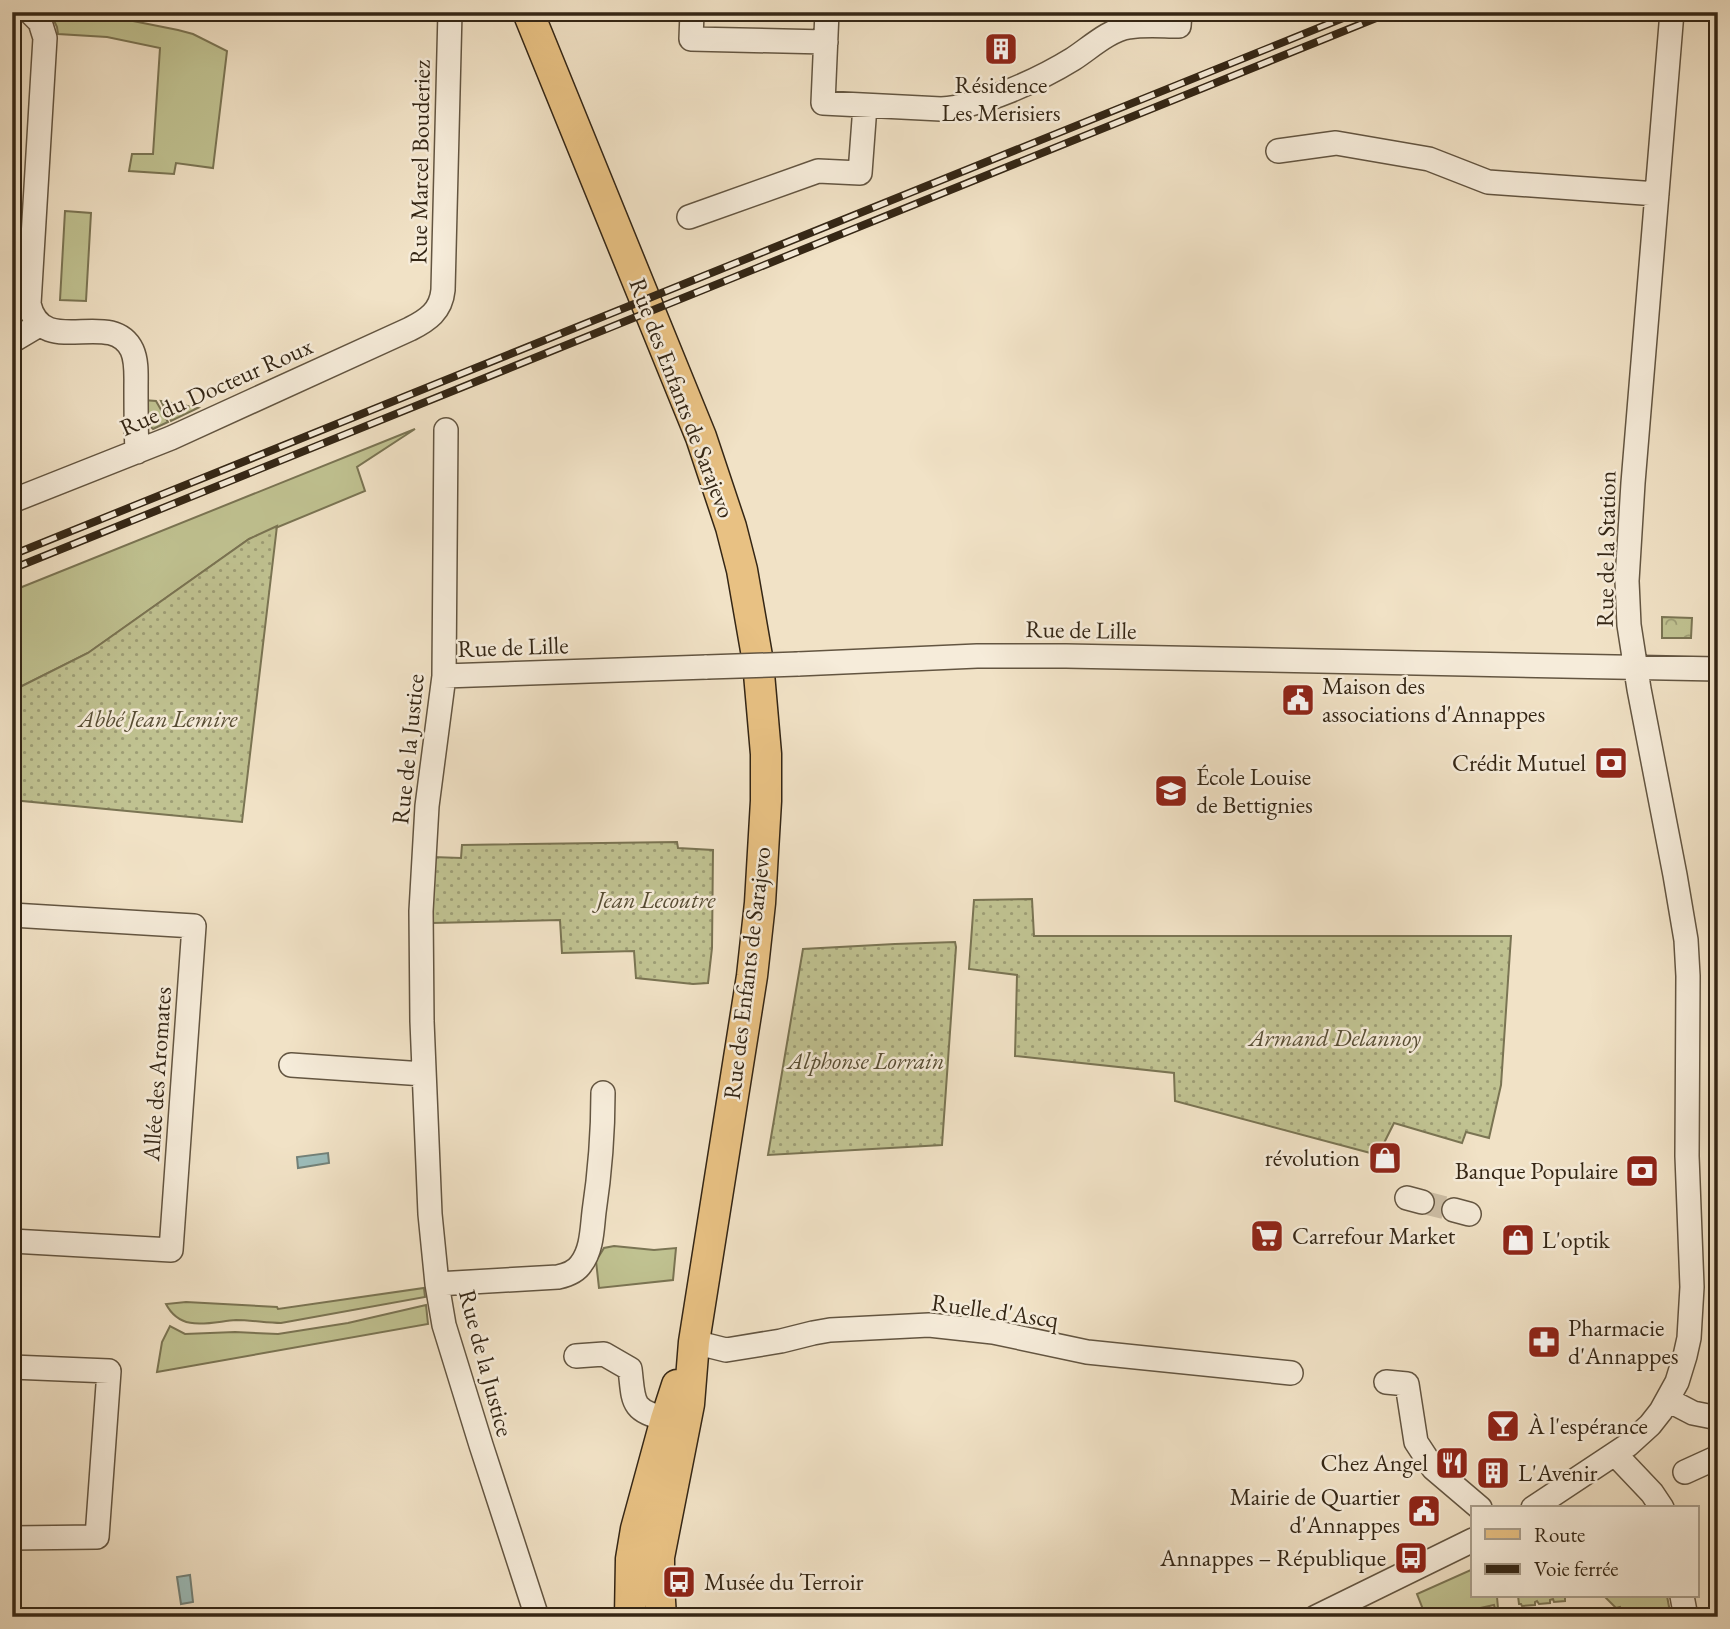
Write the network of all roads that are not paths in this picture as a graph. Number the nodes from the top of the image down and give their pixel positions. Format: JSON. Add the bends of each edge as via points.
{"nodes":[{"id":1,"x":30,"y":12,"type":"edge"},
{"id":2,"x":450,"y":12,"type":"edge"},
{"id":3,"x":528,"y":12,"type":"edge"},
{"id":4,"x":692,"y":12,"type":"edge"},
{"id":5,"x":827,"y":12,"type":"edge"},
{"id":6,"x":1180,"y":12,"type":"edge"},
{"id":7,"x":1672,"y":12,"type":"edge"},
{"id":8,"x":826,"y":42,"type":"junction"},
{"id":9,"x":865,"y":106,"type":"junction"},
{"id":10,"x":1278,"y":151,"type":"dead end"},
{"id":11,"x":1657,"y":194,"type":"junction"},
{"id":12,"x":689,"y":217,"type":"dead end"},
{"id":13,"x":435,"y":312,"type":"joint"},
{"id":14,"x":39,"y":325,"type":"junction"},
{"id":15,"x":12,"y":341,"type":"edge"},
{"id":16,"x":446,"y":430,"type":"dead end"},
{"id":17,"x":137,"y":452,"type":"junction"},
{"id":18,"x":12,"y":501,"type":"edge"},
{"id":19,"x":1635,"y":668,"type":"junction"},
{"id":20,"x":1718,"y":669,"type":"edge"},
{"id":21,"x":444,"y":676,"type":"junction"},
{"id":22,"x":12,"y":915,"type":"edge"},
{"id":23,"x":291,"y":1065,"type":"dead end"},
{"id":24,"x":424,"y":1073,"type":"junction"},
{"id":25,"x":603,"y":1093,"type":"dead end"},
{"id":26,"x":12,"y":1241,"type":"edge"},
{"id":27,"x":437,"y":1284,"type":"junction"},
{"id":28,"x":694,"y":1342,"type":"junction"},
{"id":29,"x":576,"y":1356,"type":"dead end"},
{"id":30,"x":12,"y":1367,"type":"edge"},
{"id":31,"x":1291,"y":1373,"type":"dead end"},
{"id":32,"x":1385,"y":1382,"type":"dead end"},
{"id":33,"x":1668,"y":1400,"type":"junction"},
{"id":34,"x":1718,"y":1418,"type":"edge"},
{"id":35,"x":666,"y":1419,"type":"junction"},
{"id":36,"x":1615,"y":1454,"type":"junction"},
{"id":37,"x":1718,"y":1457,"type":"edge"},
{"id":38,"x":1685,"y":1472,"type":"dead end"},
{"id":39,"x":1478,"y":1506,"type":"edge"},
{"id":40,"x":1536,"y":1506,"type":"edge"},
{"id":41,"x":1661,"y":1506,"type":"edge"},
{"id":42,"x":12,"y":1538,"type":"edge"},
{"id":43,"x":1471,"y":1541,"type":"edge"},
{"id":44,"x":1682,"y":1598,"type":"edge"},
{"id":45,"x":537,"y":1617,"type":"edge"},
{"id":46,"x":630,"y":1617,"type":"edge"},
{"id":47,"x":661,"y":1617,"type":"edge"},
{"id":48,"x":1316,"y":1617,"type":"edge"},
{"id":49,"x":1686,"y":1617,"type":"edge"}],
"edges":[{"from":1,"to":14,"type":"street","via":[[40,22],[45,38],[29,304]]},
{"from":2,"to":13,"type":"street","name":"Rue Marcel Bouderiez","via":[[443,290]]},
{"from":3,"to":28,"type":"main road","name":"Rue des Enfants de Sarajevo","via":[[701,437],[737,549],[758,662],[766,754],[760,903]]},
{"from":4,"to":8,"type":"street","via":[[691,39]]},
{"from":5,"to":8,"type":"street"},
{"from":6,"to":9,"type":"street","via":[[1179,26],[1120,30],[1036,79],[972,104],[941,109]]},
{"from":7,"to":11,"type":"street","name":"Rue de la Station"},
{"from":8,"to":9,"type":"street","via":[[823,103]]},
{"from":9,"to":12,"type":"street","via":[[860,173],[818,171]]},
{"from":10,"to":11,"type":"street","via":[[1336,143],[1429,159],[1488,182]]},
{"from":11,"to":19,"type":"street","name":"Rue de la Station","via":[[1629,536],[1627,605]]},
{"from":13,"to":17,"type":"street","name":"Rue du Docteur Roux","via":[[410,329]]},
{"from":14,"to":15,"type":"street"},
{"from":14,"to":17,"type":"street","via":[[50,331],[106,332],[129,345],[135,362]]},
{"from":16,"to":21,"type":"street","name":"Rue de la Justice"},
{"from":17,"to":18,"type":"street","name":"Rue du Docteur Roux"},
{"from":19,"to":20,"type":"street","name":"Rue de Lille"},
{"from":19,"to":21,"type":"street","name":"Rue de Lille","bridge":true,"via":[[977,656]]},
{"from":19,"to":33,"type":"street","name":"Rue de la Station","via":[[1675,875],[1688,976],[1692,1286],[1689,1338]]},
{"from":21,"to":24,"type":"street","name":"Rue de la Justice","via":[[423,870]]},
{"from":22,"to":26,"type":"street","name":"Allée des Aromates","via":[[194,926],[171,1250]]},
{"from":23,"to":24,"type":"street"},
{"from":24,"to":27,"type":"street","name":"Rue de la Justice"},
{"from":25,"to":27,"type":"street","via":[[601,1162],[591,1238],[578,1268],[558,1277]]},
{"from":27,"to":45,"type":"street","name":"Rue de la Justice","via":[[455,1362]]},
{"from":28,"to":31,"type":"street","name":"Ruelle d'Ascq","via":[[726,1350],[830,1330],[929,1325],[993,1332],[1087,1352]]},
{"from":28,"to":35,"type":"main road","name":"Rue des Enfants de Sarajevo"},
{"from":28,"to":47,"type":"main road","name":"Rue des Enfants de Sarajevo","via":[[689,1404],[659,1557]]},
{"from":29,"to":35,"type":"street","via":[[604,1354],[630,1369],[634,1402],[647,1414]]},
{"from":30,"to":42,"type":"street","via":[[109,1371],[97,1537]]},
{"from":32,"to":39,"type":"street","via":[[1408,1384],[1416,1441],[1433,1468]]},
{"from":33,"to":34,"type":"street","via":[[1693,1413]]},
{"from":33,"to":36,"type":"street","name":"Rue de la Station","via":[[1650,1425]]},
{"from":35,"to":46,"type":"main road","name":"Rue des Enfants de Sarajevo","via":[[633,1545]]},
{"from":36,"to":40,"type":"street","name":"Rue de la Station"},
{"from":36,"to":41,"type":"street"},
{"from":37,"to":38,"type":"street"},
{"from":43,"to":48,"type":"street"},
{"from":44,"to":49,"type":"street"}]}
